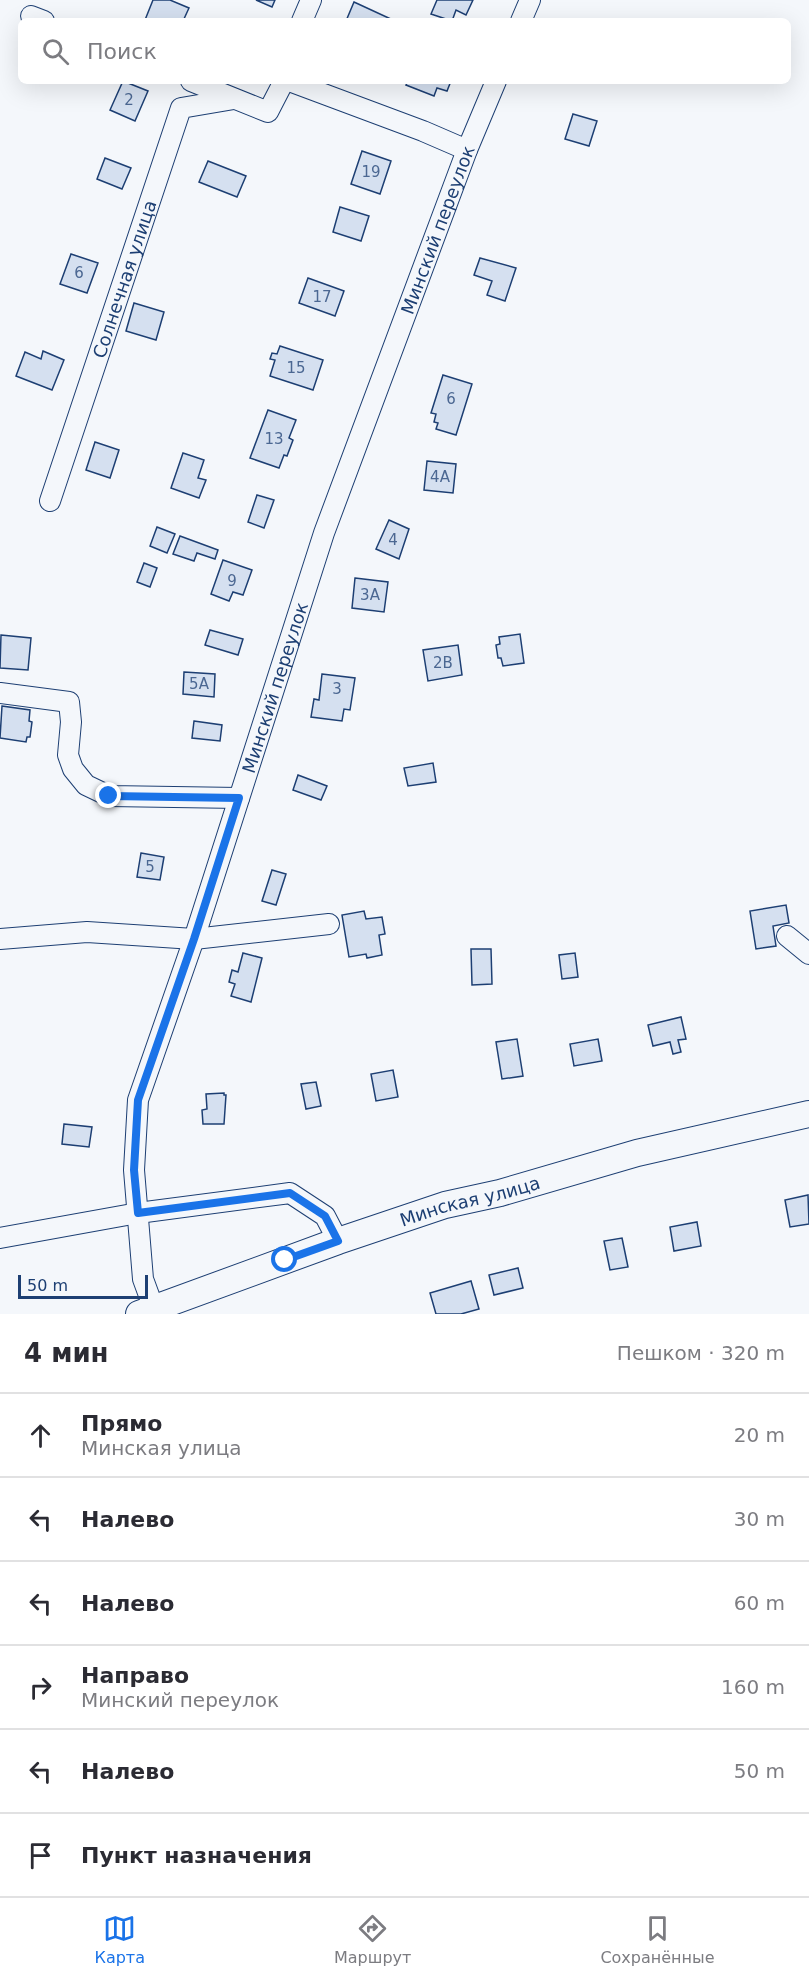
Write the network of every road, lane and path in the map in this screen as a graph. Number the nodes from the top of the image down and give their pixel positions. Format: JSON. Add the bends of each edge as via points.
{"nodes":[{"id":1,"x":311,"y":0,"type":"edge"},
{"id":2,"x":530,"y":0,"type":"edge"},
{"id":3,"x":303,"y":18,"type":"edge"},
{"id":4,"x":522,"y":18,"type":"edge"},
{"id":5,"x":198,"y":84,"type":"edge"},
{"id":6,"x":285,"y":84,"type":"edge"},
{"id":7,"x":295,"y":84,"type":"edge"},
{"id":8,"x":495,"y":84,"type":"edge"},
{"id":9,"x":234,"y":99,"type":"junction"},
{"id":10,"x":467,"y":150,"type":"junction"},
{"id":11,"x":50,"y":501,"type":"dead end"},
{"id":12,"x":0,"y":693,"type":"edge"},
{"id":13,"x":239,"y":798,"type":"junction"},
{"id":14,"x":328,"y":924,"type":"dead end"},
{"id":15,"x":787,"y":936,"type":"dead end"},
{"id":16,"x":0,"y":939,"type":"edge"},
{"id":17,"x":194,"y":939,"type":"junction"},
{"id":18,"x":809,"y":954,"type":"edge"},
{"id":19,"x":809,"y":1114,"type":"edge"},
{"id":20,"x":138,"y":1213,"type":"junction"},
{"id":21,"x":0,"y":1238,"type":"edge"},
{"id":22,"x":338,"y":1241,"type":"junction"},
{"id":23,"x":158,"y":1310,"type":"edge"}],
"edges":[{"from":1,"to":3,"type":"street"},
{"from":2,"to":4,"type":"street"},
{"from":5,"to":9,"type":"street"},
{"from":6,"to":9,"type":"street","via":[[268,112]]},
{"from":7,"to":10,"type":"street"},
{"from":8,"to":10,"type":"street","name":"Минский переулок"},
{"from":9,"to":11,"type":"street","name":"Солнечная улица","via":[[181,108]]},
{"from":10,"to":13,"type":"street","name":"Минский переулок","via":[[324,532]]},
{"from":12,"to":13,"type":"street","via":[[69,702],[68,755],[73,769],[86,785],[109,796]]},
{"from":13,"to":17,"type":"street","name":"Минский переулок"},
{"from":14,"to":17,"type":"street"},
{"from":15,"to":18,"type":"street"},
{"from":16,"to":17,"type":"street","via":[[87,932]]},
{"from":17,"to":20,"type":"street","name":"Минский переулок","via":[[138,1100],[134,1170]]},
{"from":19,"to":22,"type":"main road","name":"Минская улица","via":[[637,1153],[445,1205]]},
{"from":20,"to":21,"type":"street"},
{"from":20,"to":22,"type":"street","via":[[290,1193],[325,1216]]},
{"from":20,"to":23,"type":"street","name":"Минский переулок","via":[[143,1279]]},
{"from":22,"to":23,"type":"main road","name":"Минская улица"}]}
